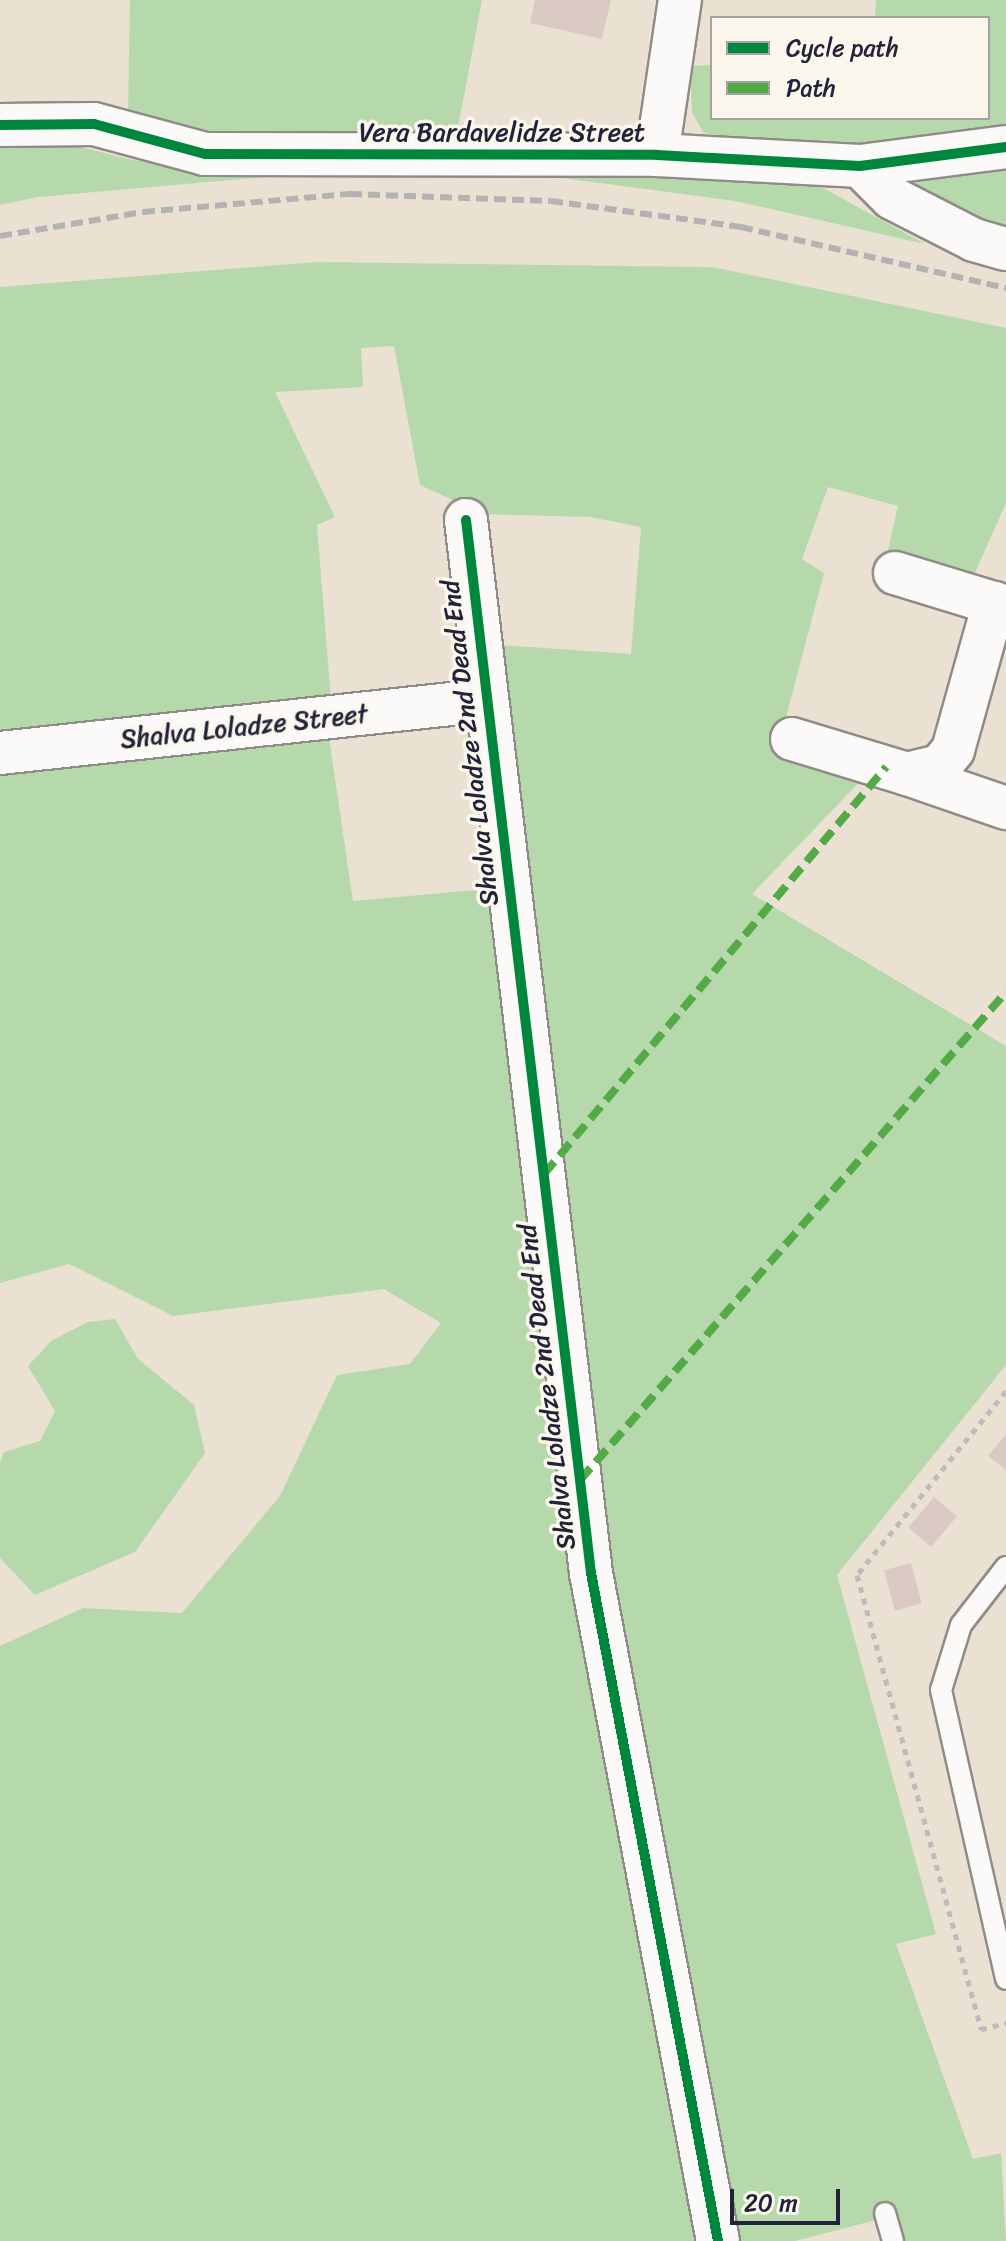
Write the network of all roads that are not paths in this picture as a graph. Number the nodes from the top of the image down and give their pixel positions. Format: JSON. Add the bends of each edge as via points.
{"nodes":[{"id":1,"x":680,"y":0,"type":"edge"},
{"id":2,"x":0,"y":125,"type":"edge"},
{"id":3,"x":1006,"y":147,"type":"edge"},
{"id":4,"x":657,"y":155,"type":"junction"},
{"id":5,"x":860,"y":166,"type":"junction"},
{"id":6,"x":1006,"y":249,"type":"edge"},
{"id":7,"x":466,"y":520,"type":"dead end"},
{"id":8,"x":895,"y":573,"type":"dead end"},
{"id":9,"x":1000,"y":605,"type":"edge"},
{"id":10,"x":487,"y":700,"type":"junction"},
{"id":11,"x":792,"y":739,"type":"dead end"},
{"id":12,"x":0,"y":753,"type":"edge"},
{"id":13,"x":907,"y":774,"type":"junction"},
{"id":14,"x":1006,"y":808,"type":"edge"},
{"id":15,"x":1006,"y":1567,"type":"edge"},
{"id":16,"x":1001,"y":1926,"type":"edge"},
{"id":17,"x":1006,"y":1979,"type":"edge"},
{"id":18,"x":885,"y":2213,"type":"dead end"},
{"id":19,"x":718,"y":2241,"type":"edge"},
{"id":20,"x":893,"y":2241,"type":"edge"}],
"edges":[{"from":1,"to":4,"type":"street"},
{"from":2,"to":4,"type":"street","name":"Vera Bardavelidze Street","via":[[94,124],[205,154]]},
{"from":3,"to":5,"type":"street","name":"Vera Bardavelidze Street"},
{"from":4,"to":5,"type":"street","name":"Vera Bardavelidze Street"},
{"from":5,"to":6,"type":"street","via":[[892,198],[974,240]]},
{"from":7,"to":10,"type":"street","name":"Shalva Loladze 2nd Dead End"},
{"from":8,"to":9,"type":"street"},
{"from":9,"to":13,"type":"street","via":[[953,750],[940,766]]},
{"from":10,"to":12,"type":"street","name":"Shalva Loladze Street"},
{"from":10,"to":19,"type":"street","name":"Shalva Loladze 2nd Dead End","via":[[591,1573]]},
{"from":11,"to":13,"type":"street"},
{"from":13,"to":14,"type":"street"},
{"from":15,"to":16,"type":"lane","via":[[961,1625],[941,1690]]},
{"from":16,"to":17,"type":"lane"},
{"from":18,"to":20,"type":"lane"}]}
